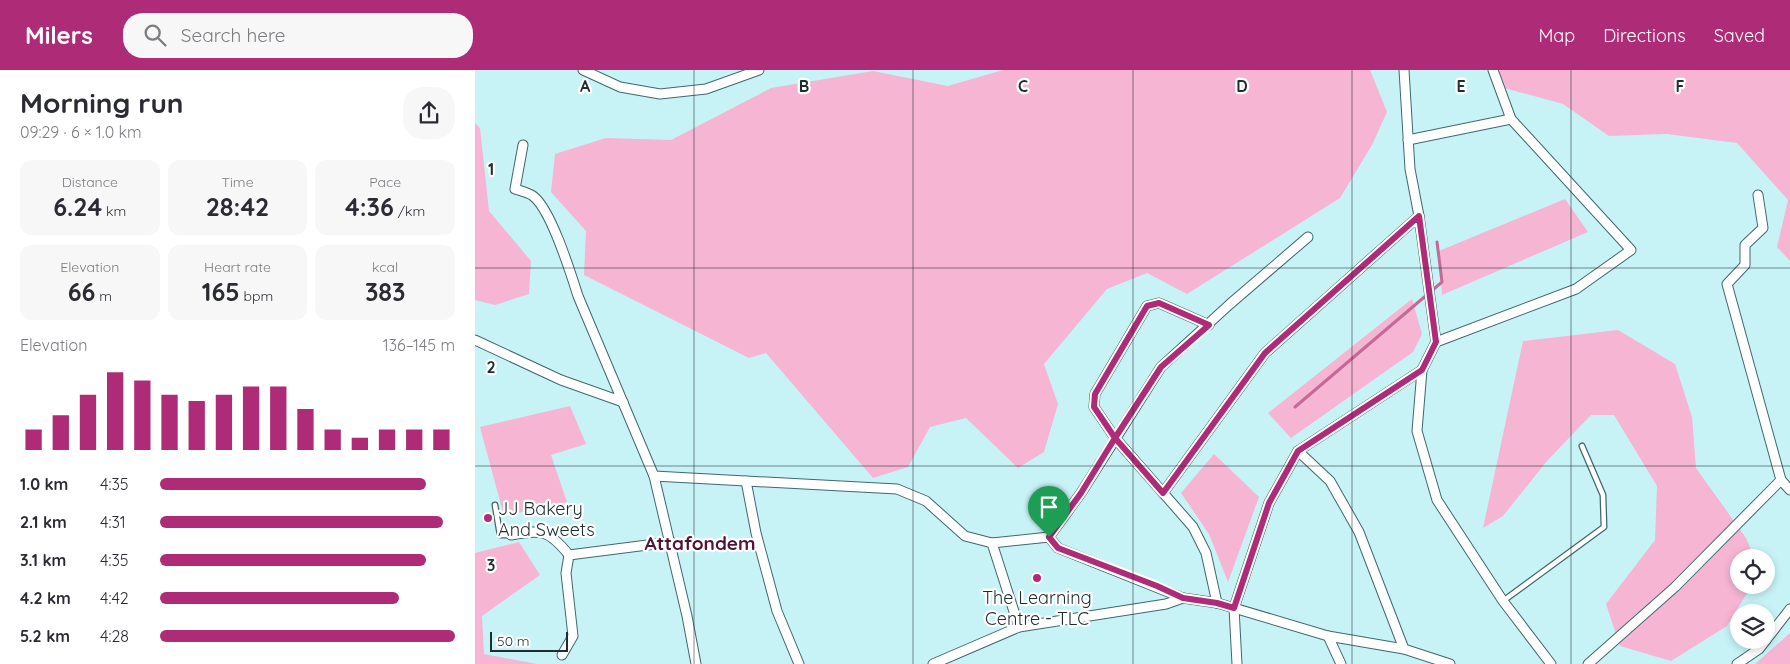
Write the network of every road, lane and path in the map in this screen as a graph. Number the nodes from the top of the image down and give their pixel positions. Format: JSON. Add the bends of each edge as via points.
{"nodes":[{"id":1,"x":583,"y":70,"type":"edge"},
{"id":2,"x":759,"y":70,"type":"edge"},
{"id":3,"x":1404,"y":70,"type":"edge"},
{"id":4,"x":1493,"y":70,"type":"edge"},
{"id":5,"x":1511,"y":119,"type":"junction"},
{"id":6,"x":1408,"y":140,"type":"junction"},
{"id":7,"x":523,"y":145,"type":"dead end"},
{"id":8,"x":1758,"y":195,"type":"dead end"},
{"id":9,"x":1419,"y":216,"type":"junction"},
{"id":10,"x":1308,"y":237,"type":"dead end"},
{"id":11,"x":1209,"y":325,"type":"junction"},
{"id":12,"x":475,"y":340,"type":"edge"},
{"id":13,"x":1436,"y":342,"type":"junction"},
{"id":14,"x":1422,"y":370,"type":"junction"},
{"id":15,"x":623,"y":402,"type":"junction"},
{"id":16,"x":1115,"y":438,"type":"junction"},
{"id":17,"x":1582,"y":446,"type":"dead end"},
{"id":18,"x":1298,"y":451,"type":"junction"},
{"id":19,"x":654,"y":476,"type":"junction"},
{"id":20,"x":1781,"y":480,"type":"junction"},
{"id":21,"x":746,"y":481,"type":"junction"},
{"id":22,"x":1790,"y":490,"type":"edge"},
{"id":23,"x":1163,"y":493,"type":"junction"},
{"id":24,"x":495,"y":505,"type":"dead end"},
{"id":25,"x":511,"y":535,"type":"joint"},
{"id":26,"x":1049,"y":537,"type":"junction"},
{"id":27,"x":671,"y":542,"type":"junction"},
{"id":28,"x":992,"y":543,"type":"junction"},
{"id":29,"x":569,"y":555,"type":"junction"},
{"id":30,"x":1183,"y":598,"type":"junction"},
{"id":31,"x":1503,"y":602,"type":"junction"},
{"id":32,"x":1217,"y":603,"type":"junction"},
{"id":33,"x":1234,"y":608,"type":"junction"},
{"id":34,"x":1790,"y":609,"type":"edge"},
{"id":35,"x":1019,"y":627,"type":"junction"},
{"id":36,"x":1775,"y":628,"type":"edge"},
{"id":37,"x":1328,"y":636,"type":"junction"},
{"id":38,"x":1404,"y":649,"type":"junction"},
{"id":39,"x":1759,"y":649,"type":"edge"},
{"id":40,"x":563,"y":655,"type":"dead end"},
{"id":41,"x":695,"y":664,"type":"edge"},
{"id":42,"x":799,"y":664,"type":"edge"},
{"id":43,"x":933,"y":664,"type":"edge"},
{"id":44,"x":1237,"y":664,"type":"edge"},
{"id":45,"x":1341,"y":664,"type":"edge"},
{"id":46,"x":1450,"y":664,"type":"edge"},
{"id":47,"x":1551,"y":664,"type":"edge"},
{"id":48,"x":1588,"y":664,"type":"edge"},
{"id":49,"x":1737,"y":664,"type":"edge"}],
"edges":[{"from":1,"to":2,"type":"street","via":[[620,87],[660,94],[706,89]]},
{"from":3,"to":6,"type":"street"},
{"from":4,"to":5,"type":"street"},
{"from":5,"to":6,"type":"street"},
{"from":5,"to":13,"type":"street","via":[[1631,250],[1575,289]]},
{"from":6,"to":9,"type":"street"},
{"from":7,"to":15,"type":"street","via":[[515,189],[534,196],[548,215]]},
{"from":8,"to":20,"type":"street","via":[[1763,228],[1745,245],[1745,265],[1727,284]]},
{"from":9,"to":13,"type":"street"},
{"from":9,"to":23,"type":"street","via":[[1265,353]]},
{"from":10,"to":11,"type":"street"},
{"from":11,"to":16,"type":"street","via":[[1161,367]]},
{"from":11,"to":16,"type":"street","via":[[1159,303],[1147,306],[1095,394],[1094,407]]},
{"from":12,"to":15,"type":"street","via":[[561,380]]},
{"from":13,"to":14,"type":"street"},
{"from":14,"to":18,"type":"street"},
{"from":14,"to":31,"type":"street","via":[[1417,431],[1437,500]]},
{"from":15,"to":19,"type":"street"},
{"from":16,"to":23,"type":"street"},
{"from":16,"to":26,"type":"street"},
{"from":17,"to":31,"type":"lane","via":[[1603,495],[1603,527]]},
{"from":18,"to":33,"type":"street","via":[[1269,503]]},
{"from":18,"to":38,"type":"street","via":[[1330,481],[1359,532]]},
{"from":19,"to":21,"type":"street"},
{"from":19,"to":27,"type":"street"},
{"from":20,"to":22,"type":"street"},
{"from":20,"to":48,"type":"street","via":[[1675,587]]},
{"from":21,"to":28,"type":"street","via":[[897,489],[926,501],[965,536]]},
{"from":21,"to":42,"type":"street","via":[[777,611]]},
{"from":23,"to":32,"type":"street","via":[[1193,528],[1206,552]]},
{"from":24,"to":25,"type":"lane","via":[[500,535]]},
{"from":25,"to":29,"type":"street","via":[[547,533]]},
{"from":26,"to":28,"type":"street"},
{"from":26,"to":30,"type":"street","via":[[1058,548]]},
{"from":27,"to":29,"type":"street"},
{"from":27,"to":41,"type":"street"},
{"from":28,"to":35,"type":"street"},
{"from":29,"to":40,"type":"street","via":[[566,573],[573,636]]},
{"from":30,"to":32,"type":"street"},
{"from":30,"to":35,"type":"street","via":[[1167,604]]},
{"from":31,"to":47,"type":"street"},
{"from":32,"to":33,"type":"street"},
{"from":33,"to":37,"type":"street"},
{"from":33,"to":44,"type":"street"},
{"from":34,"to":36,"type":"street"},
{"from":35,"to":43,"type":"street"},
{"from":37,"to":38,"type":"street"},
{"from":37,"to":45,"type":"street"},
{"from":38,"to":46,"type":"street"},
{"from":39,"to":49,"type":"street"}]}
